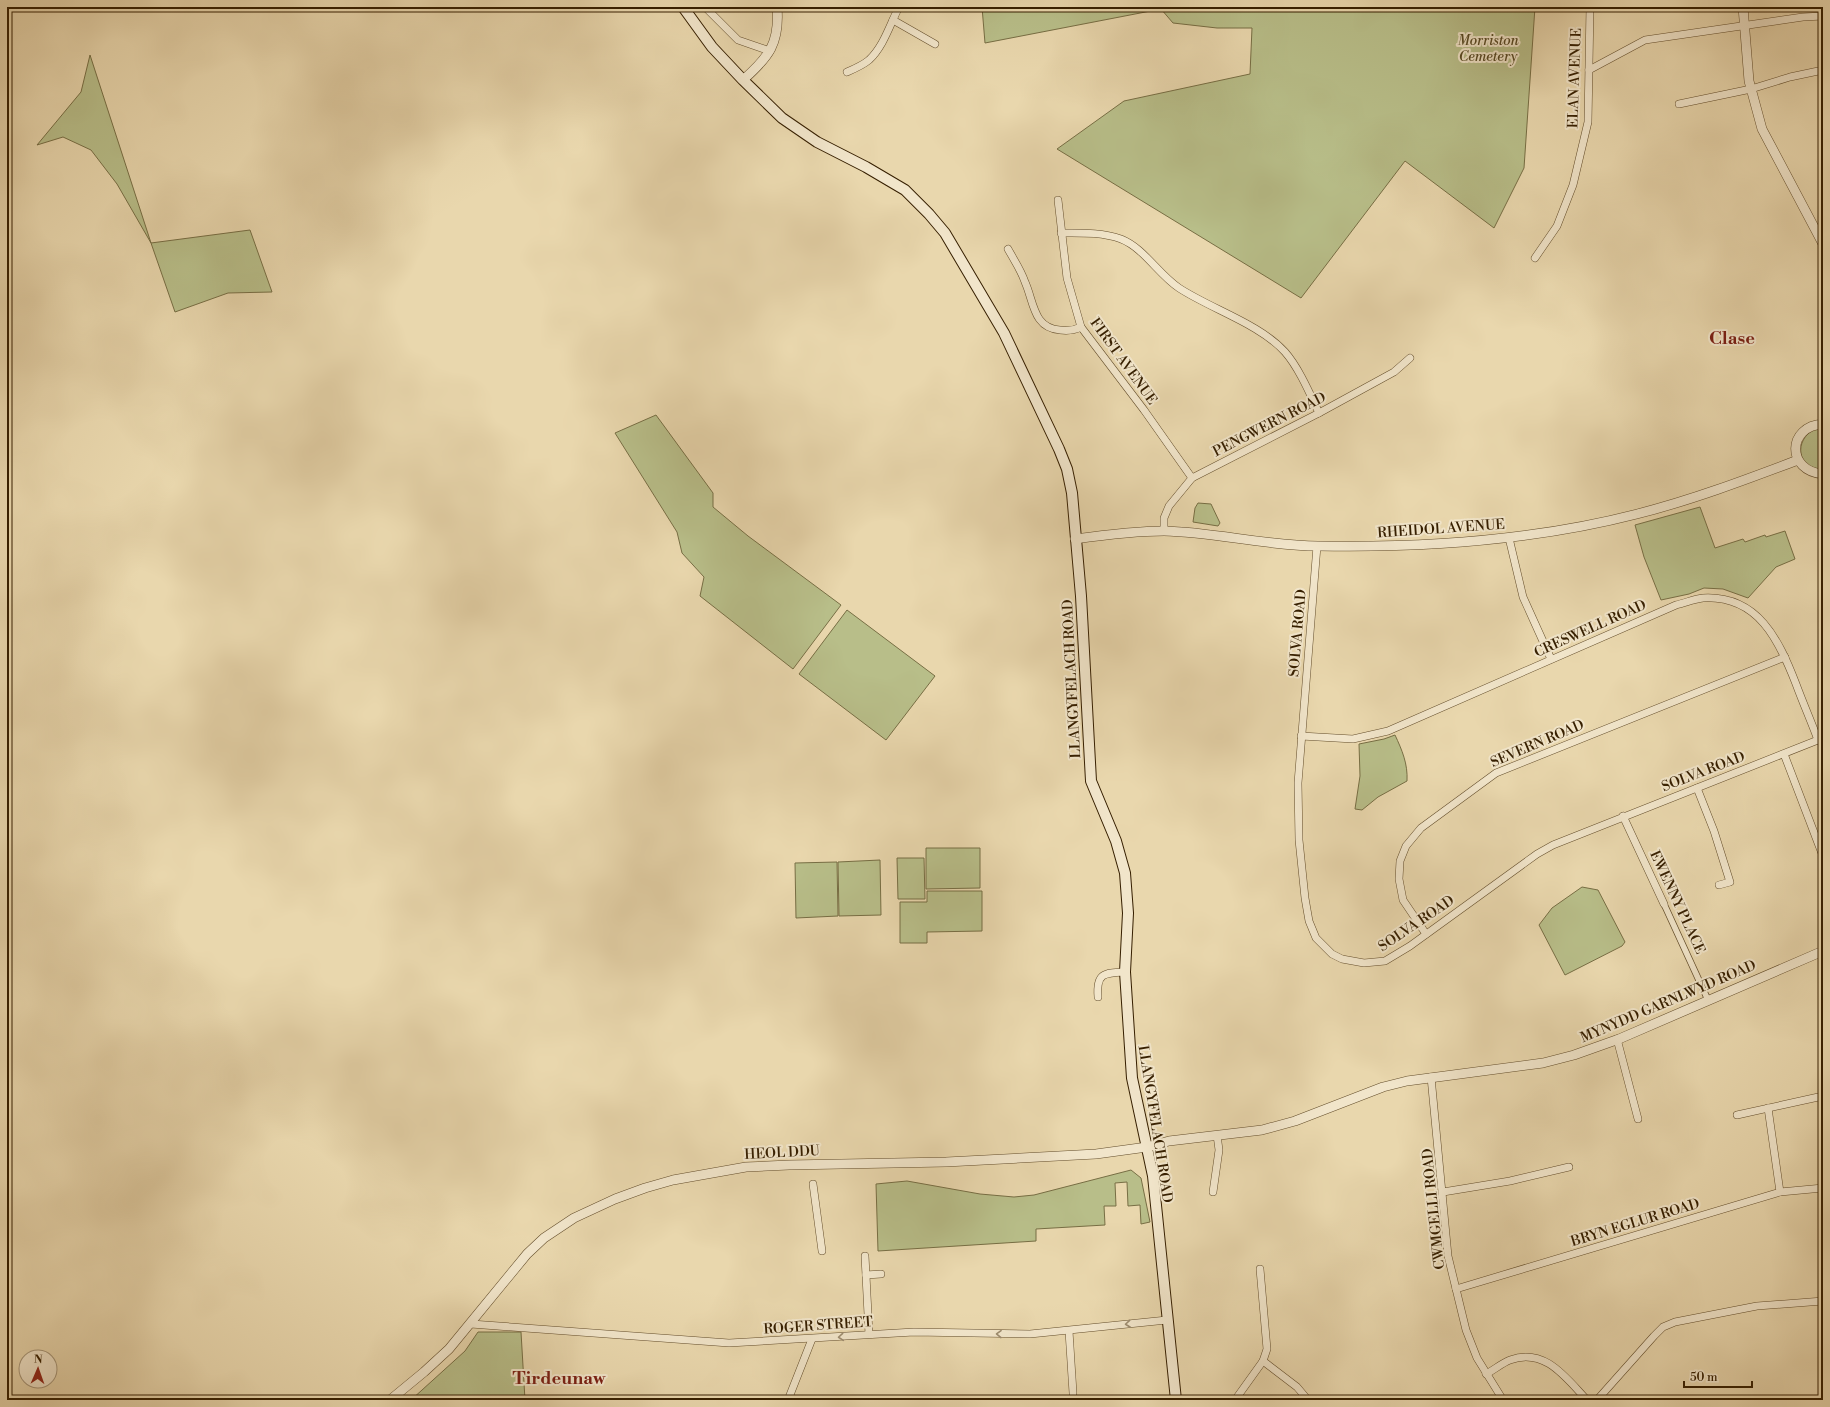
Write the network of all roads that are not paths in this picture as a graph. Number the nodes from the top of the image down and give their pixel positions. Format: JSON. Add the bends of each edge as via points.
{"nodes":[{"id":1,"x":683,"y":7,"type":"edge"},
{"id":2,"x":705,"y":7,"type":"edge"},
{"id":3,"x":777,"y":7,"type":"edge"},
{"id":4,"x":899,"y":7,"type":"edge"},
{"id":5,"x":1590,"y":7,"type":"edge"},
{"id":6,"x":1743,"y":7,"type":"edge"},
{"id":7,"x":1823,"y":16,"type":"edge"},
{"id":8,"x":893,"y":20,"type":"junction"},
{"id":9,"x":1744,"y":26,"type":"junction"},
{"id":10,"x":935,"y":44,"type":"dead end"},
{"id":11,"x":770,"y":51,"type":"junction"},
{"id":12,"x":1589,"y":70,"type":"junction"},
{"id":13,"x":1823,"y":70,"type":"edge"},
{"id":14,"x":847,"y":72,"type":"dead end"},
{"id":15,"x":743,"y":80,"type":"junction"},
{"id":16,"x":1751,"y":89,"type":"junction"},
{"id":17,"x":1679,"y":104,"type":"dead end"},
{"id":18,"x":1058,"y":200,"type":"dead end"},
{"id":19,"x":1061,"y":233,"type":"junction"},
{"id":20,"x":1823,"y":244,"type":"edge"},
{"id":21,"x":1008,"y":249,"type":"dead end"},
{"id":22,"x":1535,"y":258,"type":"dead end"},
{"id":23,"x":1080,"y":327,"type":"junction"},
{"id":24,"x":1410,"y":358,"type":"dead end"},
{"id":25,"x":1319,"y":413,"type":"junction"},
{"id":26,"x":1823,"y":424,"type":"edge"},
{"id":27,"x":1798,"y":460,"type":"junction"},
{"id":28,"x":1823,"y":474,"type":"edge"},
{"id":29,"x":1192,"y":478,"type":"junction"},
{"id":30,"x":1164,"y":531,"type":"junction"},
{"id":31,"x":1509,"y":538,"type":"junction"},
{"id":32,"x":1075,"y":539,"type":"junction"},
{"id":33,"x":1317,"y":546,"type":"junction"},
{"id":34,"x":1785,"y":657,"type":"junction"},
{"id":35,"x":1551,"y":659,"type":"junction"},
{"id":36,"x":1301,"y":736,"type":"junction"},
{"id":37,"x":1820,"y":739,"type":"edge"},
{"id":38,"x":1784,"y":754,"type":"junction"},
{"id":39,"x":1697,"y":788,"type":"junction"},
{"id":40,"x":1624,"y":816,"type":"junction"},
{"id":41,"x":1823,"y":856,"type":"edge"},
{"id":42,"x":1719,"y":885,"type":"dead end"},
{"id":43,"x":1664,"y":904,"type":"joint"},
{"id":44,"x":1426,"y":934,"type":"junction"},
{"id":45,"x":1823,"y":951,"type":"edge"},
{"id":46,"x":1125,"y":972,"type":"junction"},
{"id":47,"x":1098,"y":997,"type":"dead end"},
{"id":48,"x":1708,"y":1000,"type":"junction"},
{"id":49,"x":1617,"y":1039,"type":"junction"},
{"id":50,"x":1431,"y":1077,"type":"junction"},
{"id":51,"x":1823,"y":1096,"type":"edge"},
{"id":52,"x":1768,"y":1108,"type":"junction"},
{"id":53,"x":1737,"y":1115,"type":"dead end"},
{"id":54,"x":1638,"y":1119,"type":"dead end"},
{"id":55,"x":1217,"y":1136,"type":"junction"},
{"id":56,"x":1147,"y":1147,"type":"junction"},
{"id":57,"x":1569,"y":1167,"type":"dead end"},
{"id":58,"x":813,"y":1184,"type":"dead end"},
{"id":59,"x":1823,"y":1188,"type":"edge"},
{"id":60,"x":1213,"y":1192,"type":"dead end"},
{"id":61,"x":1443,"y":1192,"type":"junction"},
{"id":62,"x":1780,"y":1192,"type":"junction"},
{"id":63,"x":822,"y":1251,"type":"dead end"},
{"id":64,"x":866,"y":1256,"type":"dead end"},
{"id":65,"x":1260,"y":1269,"type":"dead end"},
{"id":66,"x":881,"y":1274,"type":"dead end"},
{"id":67,"x":866,"y":1275,"type":"junction"},
{"id":68,"x":1456,"y":1288,"type":"junction"},
{"id":69,"x":1823,"y":1301,"type":"edge"},
{"id":70,"x":1167,"y":1320,"type":"junction"},
{"id":71,"x":471,"y":1324,"type":"junction"},
{"id":72,"x":1069,"y":1331,"type":"junction"},
{"id":73,"x":869,"y":1334,"type":"junction"},
{"id":74,"x":812,"y":1339,"type":"junction"},
{"id":75,"x":1263,"y":1361,"type":"junction"},
{"id":76,"x":1486,"y":1374,"type":"junction"},
{"id":77,"x":1073,"y":1393,"type":"dead end"},
{"id":78,"x":390,"y":1400,"type":"edge"},
{"id":79,"x":788,"y":1400,"type":"edge"},
{"id":80,"x":1176,"y":1400,"type":"edge"},
{"id":81,"x":1235,"y":1400,"type":"edge"},
{"id":82,"x":1308,"y":1400,"type":"edge"},
{"id":83,"x":1503,"y":1400,"type":"edge"},
{"id":84,"x":1587,"y":1400,"type":"edge"},
{"id":85,"x":1597,"y":1400,"type":"edge"}],
"edges":[{"from":1,"to":15,"type":"main road","name":"LLANGYFELACH ROAD","via":[[712,47]]},
{"from":2,"to":11,"type":"street","via":[[738,40]]},
{"from":3,"to":11,"type":"street","via":[[778,22]]},
{"from":4,"to":8,"type":"street"},
{"from":5,"to":12,"type":"street","name":"ELAN AVENUE"},
{"from":6,"to":9,"type":"street"},
{"from":7,"to":9,"type":"street"},
{"from":8,"to":10,"type":"street"},
{"from":8,"to":14,"type":"street","via":[[870,59]]},
{"from":9,"to":12,"type":"street","via":[[1645,40]]},
{"from":9,"to":16,"type":"street"},
{"from":11,"to":15,"type":"street","via":[[762,63]]},
{"from":12,"to":22,"type":"street","name":"ELAN AVENUE","via":[[1588,122],[1573,185],[1557,226]]},
{"from":13,"to":16,"type":"street"},
{"from":15,"to":32,"type":"main road","name":"LLANGYFELACH ROAD","via":[[782,118],[817,142],[905,190],[944,233],[1004,333],[1059,449],[1067,469],[1072,493]]},
{"from":16,"to":17,"type":"street"},
{"from":16,"to":20,"type":"street","via":[[1762,128]]},
{"from":18,"to":19,"type":"street","name":"FIRST AVENUE"},
{"from":19,"to":23,"type":"street","name":"FIRST AVENUE","via":[[1067,278]]},
{"from":19,"to":25,"type":"street","via":[[1090,232],[1122,240],[1136,247],[1163,277],[1179,288],[1257,329],[1285,353]]},
{"from":21,"to":23,"type":"street","via":[[1025,281],[1034,311],[1043,325],[1053,330],[1064,331]]},
{"from":23,"to":29,"type":"street","name":"FIRST AVENUE"},
{"from":24,"to":25,"type":"street","name":"PENGWERN ROAD","via":[[1394,372]]},
{"from":25,"to":29,"type":"street","name":"PENGWERN ROAD"},
{"from":26,"to":27,"type":"street","via":[[1810,426],[1801,433],[1795,452]]},
{"from":27,"to":28,"type":"street","via":[[1804,468]]},
{"from":27,"to":31,"type":"street","name":"RHEIDOL AVENUE","via":[[1688,499],[1635,514],[1594,524]]},
{"from":29,"to":30,"type":"street","name":"PENGWERN ROAD","via":[[1169,506],[1164,518]]},
{"from":30,"to":32,"type":"street","name":"RHEIDOL AVENUE"},
{"from":30,"to":33,"type":"street","name":"RHEIDOL AVENUE","via":[[1290,546]]},
{"from":31,"to":33,"type":"street","name":"RHEIDOL AVENUE","via":[[1408,547]]},
{"from":31,"to":35,"type":"street","via":[[1523,597]]},
{"from":32,"to":46,"type":"main road","name":"LLANGYFELACH ROAD","via":[[1081,596],[1091,781],[1116,841],[1128,893]]},
{"from":33,"to":36,"type":"street","name":"SOLVA ROAD"},
{"from":34,"to":35,"type":"street","name":"CRESWELL ROAD","via":[[1776,638],[1748,609],[1729,600],[1702,598],[1676,605]]},
{"from":34,"to":37,"type":"street","name":"CRESWELL ROAD"},
{"from":34,"to":44,"type":"street","name":"SEVERN ROAD","via":[[1496,773],[1421,828],[1406,846],[1400,861],[1399,879],[1403,900]]},
{"from":35,"to":36,"type":"street","name":"CRESWELL ROAD","via":[[1388,731],[1353,739]]},
{"from":36,"to":44,"type":"street","name":"SOLVA ROAD","via":[[1298,783],[1299,840],[1305,898],[1309,921],[1316,938],[1342,960],[1375,963],[1395,957]]},
{"from":37,"to":38,"type":"street","name":"SOLVA ROAD"},
{"from":38,"to":39,"type":"street","name":"SOLVA ROAD"},
{"from":38,"to":41,"type":"street"},
{"from":39,"to":40,"type":"street","name":"SOLVA ROAD"},
{"from":39,"to":42,"type":"street","via":[[1730,882]]},
{"from":40,"to":43,"type":"street","name":"EWENNY PLACE"},
{"from":40,"to":44,"type":"street","name":"SOLVA ROAD","via":[[1537,854]]},
{"from":43,"to":48,"type":"street","name":"EWENNY PLACE"},
{"from":45,"to":48,"type":"street","name":"MYNYDD GARNLWYD ROAD"},
{"from":46,"to":47,"type":"street","via":[[1107,973],[1102,976],[1097,986]]},
{"from":46,"to":56,"type":"main road","name":"LLANGYFELACH ROAD","via":[[1132,1078]]},
{"from":48,"to":49,"type":"street","name":"MYNYDD GARNLWYD ROAD"},
{"from":49,"to":50,"type":"street","name":"MYNYDD GARNLWYD ROAD","via":[[1574,1055],[1542,1063]]},
{"from":49,"to":54,"type":"street"},
{"from":50,"to":55,"type":"street","name":"MYNYDD GARNLWYD ROAD","via":[[1384,1087],[1262,1130]]},
{"from":50,"to":61,"type":"street","name":"CWMGELLI ROAD"},
{"from":51,"to":52,"type":"street"},
{"from":52,"to":53,"type":"street"},
{"from":52,"to":62,"type":"street"},
{"from":55,"to":56,"type":"street","name":"MYNYDD GARNLWYD ROAD","via":[[1169,1141]]},
{"from":55,"to":60,"type":"street","via":[[1219,1150]]},
{"from":56,"to":70,"type":"main road","name":"LLANGYFELACH ROAD","via":[[1153,1176]]},
{"from":56,"to":71,"type":"street","name":"HEOL DDU","via":[[1096,1154],[946,1162],[789,1164],[746,1167],[673,1180],[615,1199],[574,1218],[544,1238],[527,1254]]},
{"from":57,"to":61,"type":"street","via":[[1510,1181]]},
{"from":58,"to":63,"type":"street"},
{"from":59,"to":62,"type":"street","name":"BRYN EGLUR ROAD"},
{"from":61,"to":68,"type":"street","name":"CWMGELLI ROAD","via":[[1448,1256]]},
{"from":62,"to":68,"type":"street","name":"BRYN EGLUR ROAD"},
{"from":64,"to":67,"type":"street"},
{"from":65,"to":75,"type":"street","via":[[1267,1349]]},
{"from":66,"to":67,"type":"street"},
{"from":67,"to":73,"type":"street"},
{"from":68,"to":76,"type":"street","name":"CWMGELLI ROAD","via":[[1466,1330]]},
{"from":69,"to":85,"type":"street","via":[[1757,1306],[1675,1322],[1663,1327]]},
{"from":70,"to":72,"type":"street","name":"ROGER STREET","one_way":true},
{"from":70,"to":80,"type":"main road","name":"LLANGYFELACH ROAD"},
{"from":71,"to":74,"type":"street","name":"ROGER STREET","via":[[729,1343]]},
{"from":71,"to":78,"type":"street","name":"HEOL DDU","via":[[429,1368]]},
{"from":72,"to":73,"type":"street","name":"ROGER STREET","one_way":true,"via":[[1030,1334]]},
{"from":72,"to":77,"type":"street"},
{"from":73,"to":74,"type":"street","name":"ROGER STREET","one_way":true},
{"from":74,"to":79,"type":"street"},
{"from":75,"to":81,"type":"street"},
{"from":75,"to":82,"type":"street","via":[[1297,1387]]},
{"from":76,"to":83,"type":"street","name":"CWMGELLI ROAD"},
{"from":76,"to":84,"type":"street","via":[[1509,1360],[1536,1357],[1551,1363]]}]}
